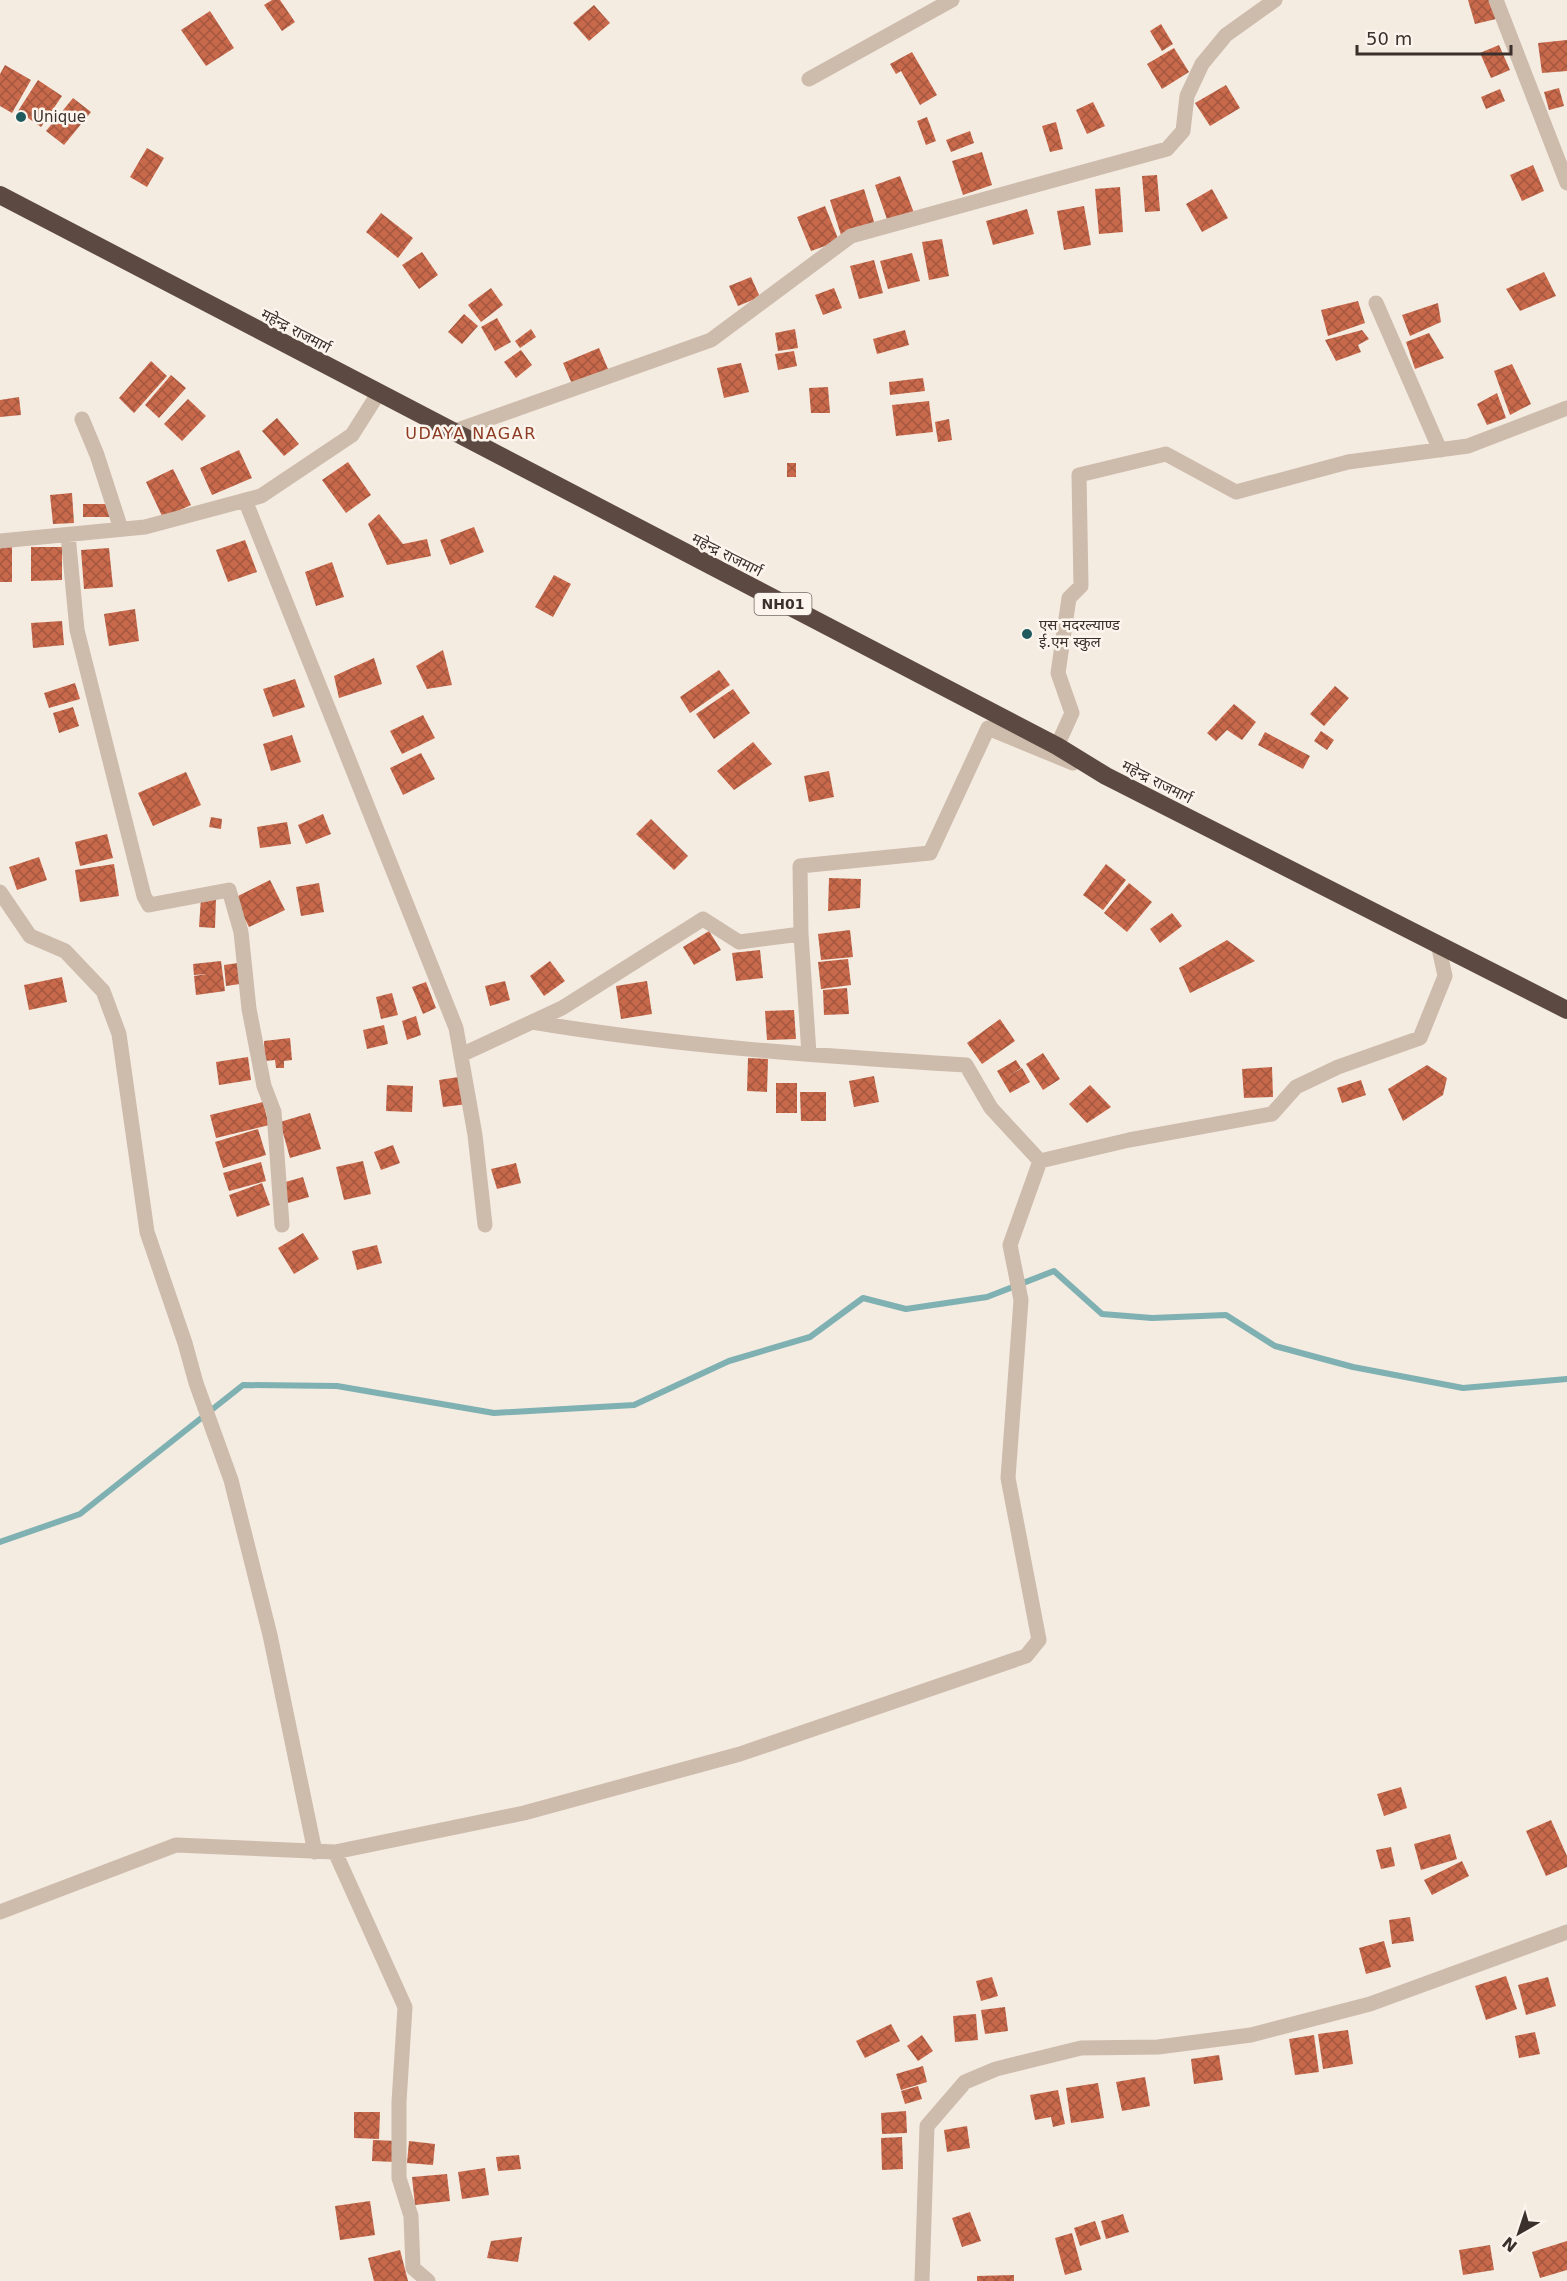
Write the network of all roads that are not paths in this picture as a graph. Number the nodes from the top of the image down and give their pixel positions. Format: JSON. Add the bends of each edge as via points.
{"nodes":[{"id":1,"x":952,"y":0,"type":"edge"},
{"id":2,"x":1275,"y":0,"type":"edge"},
{"id":3,"x":1496,"y":0,"type":"edge"},
{"id":4,"x":809,"y":79,"type":"dead end"},
{"id":5,"x":1567,"y":183,"type":"edge"},
{"id":6,"x":0,"y":195,"type":"edge"},
{"id":7,"x":1376,"y":303,"type":"dead end"},
{"id":8,"x":378,"y":394,"type":"junction"},
{"id":9,"x":1567,"y":408,"type":"edge"},
{"id":10,"x":82,"y":419,"type":"dead end"},
{"id":11,"x":452,"y":432,"type":"junction"},
{"id":12,"x":1440,"y":450,"type":"junction"},
{"id":13,"x":245,"y":500,"type":"junction"},
{"id":14,"x":121,"y":529,"type":"junction"},
{"id":15,"x":68,"y":535,"type":"junction"},
{"id":16,"x":0,"y":541,"type":"edge"},
{"id":17,"x":1057,"y":746,"type":"junction"},
{"id":18,"x":1106,"y":776,"type":"junction"},
{"id":19,"x":0,"y":892,"type":"edge"},
{"id":20,"x":801,"y":934,"type":"junction"},
{"id":21,"x":1438,"y":944,"type":"junction"},
{"id":22,"x":1567,"y":1010,"type":"edge"},
{"id":23,"x":532,"y":1022,"type":"junction"},
{"id":24,"x":809,"y":1054,"type":"junction"},
{"id":25,"x":461,"y":1055,"type":"junction"},
{"id":26,"x":1040,"y":1161,"type":"junction"},
{"id":27,"x":282,"y":1225,"type":"dead end"},
{"id":28,"x":485,"y":1225,"type":"dead end"},
{"id":29,"x":315,"y":1851,"type":"junction"},
{"id":30,"x":335,"y":1852,"type":"junction"},
{"id":31,"x":0,"y":1912,"type":"edge"},
{"id":32,"x":1567,"y":1932,"type":"edge"},
{"id":33,"x":428,"y":2281,"type":"edge"},
{"id":34,"x":922,"y":2281,"type":"edge"}],
"edges":[{"from":1,"to":4,"type":"street"},
{"from":2,"to":11,"type":"street","via":[[1227,35],[1202,64],[1187,96],[1183,131],[1167,149],[850,236],[711,340]]},
{"from":3,"to":5,"type":"street"},
{"from":6,"to":8,"type":"highway","name":"महेन्द्र राजमार्ग","number":"NH01"},
{"from":7,"to":12,"type":"street"},
{"from":8,"to":11,"type":"highway","name":"महेन्द्र राजमार्ग","number":"NH01"},
{"from":8,"to":13,"type":"street","via":[[352,435],[261,496]]},
{"from":9,"to":12,"type":"street","via":[[1468,446]]},
{"from":10,"to":14,"type":"street"},
{"from":11,"to":17,"type":"highway","name":"महेन्द्र राजमार्ग","number":"NH01"},
{"from":12,"to":17,"type":"street","via":[[1348,462],[1236,492],[1166,453],[1079,475],[1081,586],[1069,598],[1058,673],[1072,712]]},
{"from":13,"to":14,"type":"street","via":[[145,527]]},
{"from":13,"to":25,"type":"street","via":[[456,1028]]},
{"from":14,"to":15,"type":"street"},
{"from":15,"to":16,"type":"street"},
{"from":15,"to":27,"type":"street","via":[[76,630],[144,896],[149,905],[229,890],[240,932],[262,1075],[274,1112]]},
{"from":17,"to":18,"type":"highway","name":"महेन्द्र राजमार्ग","number":"NH01"},
{"from":18,"to":20,"type":"street","via":[[988,728],[930,853],[800,866]]},
{"from":18,"to":21,"type":"highway","name":"महेन्द्र राजमार्ग","number":"NH01"},
{"from":19,"to":29,"type":"street","via":[[30,936],[65,951],[103,991],[119,1034],[147,1232],[231,1480],[270,1635]]},
{"from":20,"to":23,"type":"street","via":[[739,942],[703,919],[562,1008]]},
{"from":20,"to":24,"type":"street"},
{"from":21,"to":22,"type":"highway","name":"महेन्द्र राजमार्ग","number":"NH01"},
{"from":21,"to":26,"type":"street","via":[[1444,976],[1420,1038],[1338,1066],[1296,1087],[1272,1114]]},
{"from":23,"to":24,"type":"street"},
{"from":23,"to":25,"type":"street"},
{"from":24,"to":26,"type":"street","via":[[966,1065],[991,1108]]},
{"from":25,"to":28,"type":"street"},
{"from":26,"to":30,"type":"street","via":[[1010,1245],[1021,1300],[1008,1478],[1039,1640],[1026,1656],[740,1754],[524,1813]]},
{"from":29,"to":30,"type":"street"},
{"from":29,"to":31,"type":"street","via":[[176,1845]]},
{"from":30,"to":33,"type":"street","via":[[405,2007],[399,2178],[411,2216],[413,2268]]},
{"from":32,"to":34,"type":"street","via":[[1370,2004],[1251,2035],[1158,2047],[1081,2048],[996,2069],[965,2082],[927,2127]]}]}
